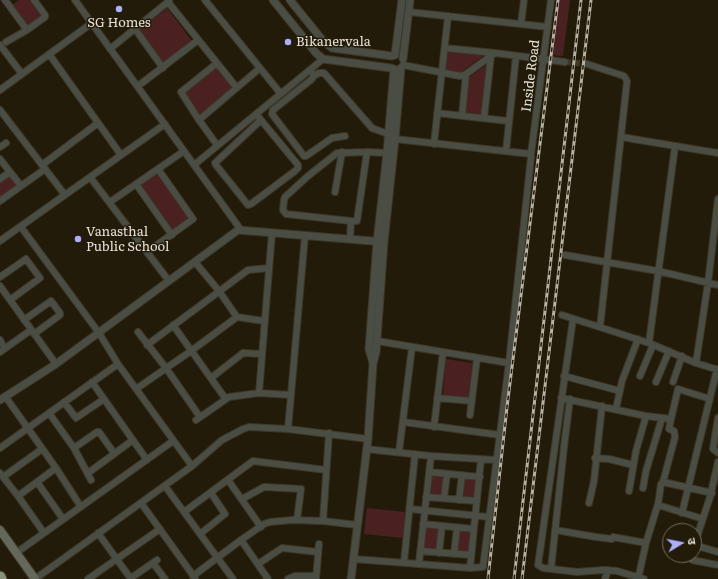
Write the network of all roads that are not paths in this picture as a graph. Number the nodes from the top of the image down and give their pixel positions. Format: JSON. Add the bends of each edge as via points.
{"nodes":[{"id":1,"x":34,"y":0,"type":"edge"},
{"id":2,"x":75,"y":0,"type":"edge"},
{"id":3,"x":205,"y":0,"type":"edge"},
{"id":4,"x":273,"y":0,"type":"edge"},
{"id":5,"x":290,"y":0,"type":"edge"},
{"id":6,"x":402,"y":0,"type":"edge"},
{"id":7,"x":410,"y":0,"type":"edge"},
{"id":8,"x":524,"y":0,"type":"edge"},
{"id":9,"x":551,"y":0,"type":"edge"},
{"id":10,"x":9,"y":1,"type":"edge"},
{"id":11,"x":169,"y":1,"type":"edge"},
{"id":12,"x":409,"y":12,"type":"junction"},
{"id":13,"x":448,"y":16,"type":"junction"},
{"id":14,"x":92,"y":23,"type":"junction"},
{"id":15,"x":521,"y":24,"type":"junction"},
{"id":16,"x":548,"y":27,"type":"junction"},
{"id":17,"x":135,"y":29,"type":"junction"},
{"id":18,"x":27,"y":30,"type":"junction"},
{"id":19,"x":198,"y":40,"type":"junction"},
{"id":20,"x":3,"y":44,"type":"edge"},
{"id":21,"x":445,"y":48,"type":"junction"},
{"id":22,"x":110,"y":49,"type":"junction"},
{"id":23,"x":49,"y":54,"type":"junction"},
{"id":24,"x":493,"y":54,"type":"junction"},
{"id":25,"x":393,"y":55,"type":"junction"},
{"id":26,"x":516,"y":56,"type":"junction"},
{"id":27,"x":323,"y":59,"type":"junction"},
{"id":28,"x":544,"y":59,"type":"junction"},
{"id":29,"x":566,"y":62,"type":"tunnel mouth"},
{"id":30,"x":217,"y":63,"type":"junction"},
{"id":31,"x":587,"y":64,"type":"tunnel mouth"},
{"id":32,"x":398,"y":66,"type":"junction"},
{"id":33,"x":162,"y":68,"type":"junction"},
{"id":34,"x":260,"y":68,"type":"junction"},
{"id":35,"x":310,"y":70,"type":"junction"},
{"id":36,"x":442,"y":73,"type":"junction"},
{"id":37,"x":22,"y":74,"type":"junction"},
{"id":38,"x":466,"y":74,"type":"junction"},
{"id":39,"x":314,"y":76,"type":"junction"},
{"id":40,"x":138,"y":86,"type":"junction"},
{"id":41,"x":237,"y":88,"type":"junction"},
{"id":42,"x":0,"y":90,"type":"edge"},
{"id":43,"x":281,"y":94,"type":"junction"},
{"id":44,"x":0,"y":110,"type":"edge"},
{"id":45,"x":437,"y":113,"type":"junction"},
{"id":46,"x":256,"y":114,"type":"junction"},
{"id":47,"x":462,"y":116,"type":"junction"},
{"id":48,"x":484,"y":118,"type":"junction"},
{"id":49,"x":198,"y":120,"type":"junction"},
{"id":50,"x":260,"y":120,"type":"junction"},
{"id":51,"x":508,"y":121,"type":"junction"},
{"id":52,"x":98,"y":123,"type":"junction"},
{"id":53,"x":165,"y":124,"type":"junction"},
{"id":54,"x":388,"y":134,"type":"junction"},
{"id":55,"x":345,"y":136,"type":"dead end"},
{"id":56,"x":620,"y":137,"type":"junction"},
{"id":57,"x":395,"y":139,"type":"junction"},
{"id":58,"x":6,"y":143,"type":"dead end"},
{"id":59,"x":434,"y":144,"type":"junction"},
{"id":60,"x":217,"y":146,"type":"junction"},
{"id":61,"x":675,"y":146,"type":"junction"},
{"id":62,"x":0,"y":147,"type":"edge"},
{"id":63,"x":184,"y":151,"type":"junction"},
{"id":64,"x":506,"y":151,"type":"junction"},
{"id":65,"x":342,"y":152,"type":"junction"},
{"id":66,"x":367,"y":152,"type":"junction"},
{"id":67,"x":387,"y":153,"type":"junction"},
{"id":68,"x":718,"y":153,"type":"edge"},
{"id":69,"x":121,"y":155,"type":"junction"},
{"id":70,"x":531,"y":155,"type":"junction"},
{"id":71,"x":0,"y":160,"type":"edge"},
{"id":72,"x":194,"y":165,"type":"junction"},
{"id":73,"x":44,"y":167,"type":"junction"},
{"id":74,"x":158,"y":169,"type":"junction"},
{"id":75,"x":10,"y":172,"type":"junction"},
{"id":76,"x":90,"y":177,"type":"junction"},
{"id":77,"x":0,"y":178,"type":"edge"},
{"id":78,"x":136,"y":184,"type":"junction"},
{"id":79,"x":21,"y":186,"type":"junction"},
{"id":80,"x":335,"y":192,"type":"dead end"},
{"id":81,"x":65,"y":195,"type":"junction"},
{"id":82,"x":718,"y":199,"type":"edge"},
{"id":83,"x":0,"y":201,"type":"edge"},
{"id":84,"x":110,"y":202,"type":"junction"},
{"id":85,"x":351,"y":221,"type":"junction"},
{"id":86,"x":21,"y":227,"type":"junction"},
{"id":87,"x":241,"y":230,"type":"junction"},
{"id":88,"x":272,"y":232,"type":"junction"},
{"id":89,"x":172,"y":235,"type":"junction"},
{"id":90,"x":305,"y":235,"type":"junction"},
{"id":91,"x":1,"y":238,"type":"edge"},
{"id":92,"x":350,"y":239,"type":"junction"},
{"id":93,"x":380,"y":242,"type":"junction"},
{"id":94,"x":148,"y":252,"type":"junction"},
{"id":95,"x":565,"y":255,"type":"dead end"},
{"id":96,"x":195,"y":262,"type":"junction"},
{"id":97,"x":606,"y":263,"type":"junction"},
{"id":98,"x":269,"y":268,"type":"junction"},
{"id":99,"x":658,"y":271,"type":"junction"},
{"id":100,"x":0,"y":277,"type":"edge"},
{"id":101,"x":169,"y":281,"type":"junction"},
{"id":102,"x":708,"y":283,"type":"junction"},
{"id":103,"x":718,"y":285,"type":"edge"},
{"id":104,"x":0,"y":286,"type":"edge"},
{"id":105,"x":219,"y":291,"type":"junction"},
{"id":106,"x":10,"y":300,"type":"junction"},
{"id":107,"x":562,"y":316,"type":"dead end"},
{"id":108,"x":237,"y":317,"type":"junction"},
{"id":109,"x":573,"y":319,"type":"junction"},
{"id":110,"x":24,"y":320,"type":"junction"},
{"id":111,"x":264,"y":321,"type":"junction"},
{"id":112,"x":173,"y":325,"type":"junction"},
{"id":113,"x":600,"y":328,"type":"junction"},
{"id":114,"x":33,"y":332,"type":"junction"},
{"id":115,"x":138,"y":332,"type":"dead end"},
{"id":116,"x":99,"y":333,"type":"junction"},
{"id":117,"x":638,"y":339,"type":"junction"},
{"id":118,"x":377,"y":340,"type":"junction"},
{"id":119,"x":651,"y":344,"type":"junction"},
{"id":120,"x":147,"y":345,"type":"junction"},
{"id":121,"x":412,"y":347,"type":"junction"},
{"id":122,"x":191,"y":351,"type":"junction"},
{"id":123,"x":669,"y":351,"type":"junction"},
{"id":124,"x":0,"y":352,"type":"edge"},
{"id":125,"x":443,"y":352,"type":"junction"},
{"id":126,"x":262,"y":354,"type":"junction"},
{"id":127,"x":682,"y":356,"type":"junction"},
{"id":128,"x":477,"y":358,"type":"junction"},
{"id":129,"x":508,"y":363,"type":"junction"},
{"id":130,"x":696,"y":363,"type":"junction"},
{"id":131,"x":56,"y":364,"type":"junction"},
{"id":132,"x":118,"y":364,"type":"junction"},
{"id":133,"x":373,"y":364,"type":"junction"},
{"id":134,"x":166,"y":368,"type":"junction"},
{"id":135,"x":718,"y":370,"type":"edge"},
{"id":136,"x":564,"y":376,"type":"junction"},
{"id":137,"x":640,"y":376,"type":"dead end"},
{"id":138,"x":211,"y":378,"type":"junction"},
{"id":139,"x":92,"y":382,"type":"junction"},
{"id":140,"x":656,"y":382,"type":"dead end"},
{"id":141,"x":673,"y":382,"type":"dead end"},
{"id":142,"x":136,"y":389,"type":"junction"},
{"id":143,"x":620,"y":391,"type":"junction"},
{"id":144,"x":259,"y":393,"type":"junction"},
{"id":145,"x":292,"y":395,"type":"junction"},
{"id":146,"x":2,"y":398,"type":"edge"},
{"id":147,"x":225,"y":398,"type":"junction"},
{"id":148,"x":437,"y":398,"type":"junction"},
{"id":149,"x":561,"y":398,"type":"junction"},
{"id":150,"x":104,"y":399,"type":"junction"},
{"id":151,"x":570,"y":399,"type":"junction"},
{"id":152,"x":710,"y":399,"type":"junction"},
{"id":153,"x":472,"y":401,"type":"junction"},
{"id":154,"x":64,"y":402,"type":"junction"},
{"id":155,"x":602,"y":406,"type":"junction"},
{"id":156,"x":616,"y":409,"type":"junction"},
{"id":157,"x":50,"y":413,"type":"junction"},
{"id":158,"x":470,"y":415,"type":"dead end"},
{"id":159,"x":646,"y":416,"type":"junction"},
{"id":160,"x":662,"y":418,"type":"junction"},
{"id":161,"x":718,"y":418,"type":"edge"},
{"id":162,"x":671,"y":419,"type":"junction"},
{"id":163,"x":403,"y":422,"type":"junction"},
{"id":164,"x":434,"y":426,"type":"junction"},
{"id":165,"x":28,"y":428,"type":"junction"},
{"id":166,"x":288,"y":429,"type":"junction"},
{"id":167,"x":329,"y":433,"type":"junction"},
{"id":168,"x":500,"y":435,"type":"junction"},
{"id":169,"x":368,"y":438,"type":"junction"},
{"id":170,"x":133,"y":440,"type":"junction"},
{"id":171,"x":173,"y":441,"type":"junction"},
{"id":172,"x":0,"y":448,"type":"edge"},
{"id":173,"x":74,"y":448,"type":"junction"},
{"id":174,"x":42,"y":449,"type":"junction"},
{"id":175,"x":366,"y":449,"type":"junction"},
{"id":176,"x":399,"y":452,"type":"junction"},
{"id":177,"x":114,"y":453,"type":"junction"},
{"id":178,"x":718,"y":453,"type":"edge"},
{"id":179,"x":415,"y":454,"type":"junction"},
{"id":180,"x":431,"y":456,"type":"junction"},
{"id":181,"x":595,"y":458,"type":"junction"},
{"id":182,"x":481,"y":459,"type":"junction"},
{"id":183,"x":147,"y":460,"type":"junction"},
{"id":184,"x":496,"y":460,"type":"junction"},
{"id":185,"x":718,"y":462,"type":"edge"},
{"id":186,"x":633,"y":465,"type":"junction"},
{"id":187,"x":192,"y":466,"type":"junction"},
{"id":188,"x":56,"y":468,"type":"junction"},
{"id":189,"x":326,"y":470,"type":"junction"},
{"id":190,"x":88,"y":472,"type":"junction"},
{"id":191,"x":429,"y":472,"type":"junction"},
{"id":192,"x":447,"y":474,"type":"junction"},
{"id":193,"x":2,"y":475,"type":"edge"},
{"id":194,"x":462,"y":475,"type":"junction"},
{"id":195,"x":480,"y":477,"type":"junction"},
{"id":196,"x":91,"y":480,"type":"dead end"},
{"id":197,"x":228,"y":480,"type":"junction"},
{"id":198,"x":37,"y":482,"type":"junction"},
{"id":199,"x":663,"y":482,"type":"junction"},
{"id":200,"x":165,"y":486,"type":"junction"},
{"id":201,"x":643,"y":488,"type":"dead end"},
{"id":202,"x":688,"y":488,"type":"junction"},
{"id":203,"x":629,"y":491,"type":"dead end"},
{"id":204,"x":211,"y":493,"type":"junction"},
{"id":205,"x":712,"y":493,"type":"junction"},
{"id":206,"x":18,"y":496,"type":"junction"},
{"id":207,"x":426,"y":497,"type":"junction"},
{"id":208,"x":444,"y":498,"type":"junction"},
{"id":209,"x":242,"y":499,"type":"junction"},
{"id":210,"x":459,"y":500,"type":"junction"},
{"id":211,"x":477,"y":501,"type":"junction"},
{"id":212,"x":141,"y":503,"type":"junction"},
{"id":213,"x":589,"y":503,"type":"dead end"},
{"id":214,"x":658,"y":504,"type":"junction"},
{"id":215,"x":81,"y":507,"type":"junction"},
{"id":216,"x":410,"y":509,"type":"junction"},
{"id":217,"x":425,"y":510,"type":"junction"},
{"id":218,"x":184,"y":512,"type":"junction"},
{"id":219,"x":682,"y":513,"type":"junction"},
{"id":220,"x":476,"y":515,"type":"junction"},
{"id":221,"x":489,"y":516,"type":"junction"},
{"id":222,"x":63,"y":519,"type":"junction"},
{"id":223,"x":703,"y":519,"type":"junction"},
{"id":224,"x":297,"y":520,"type":"junction"},
{"id":225,"x":323,"y":521,"type":"junction"},
{"id":226,"x":702,"y":523,"type":"edge"},
{"id":227,"x":423,"y":524,"type":"junction"},
{"id":228,"x":357,"y":525,"type":"junction"},
{"id":229,"x":442,"y":526,"type":"junction"},
{"id":230,"x":261,"y":527,"type":"junction"},
{"id":231,"x":457,"y":528,"type":"junction"},
{"id":232,"x":160,"y":529,"type":"junction"},
{"id":233,"x":474,"y":529,"type":"junction"},
{"id":234,"x":0,"y":530,"type":"edge"},
{"id":235,"x":555,"y":530,"type":"junction"},
{"id":236,"x":44,"y":533,"type":"junction"},
{"id":237,"x":98,"y":533,"type":"junction"},
{"id":238,"x":200,"y":534,"type":"junction"},
{"id":239,"x":241,"y":540,"type":"junction"},
{"id":240,"x":646,"y":543,"type":"junction"},
{"id":241,"x":319,"y":544,"type":"dead end"},
{"id":242,"x":702,"y":548,"type":"edge"},
{"id":243,"x":421,"y":551,"type":"junction"},
{"id":244,"x":318,"y":552,"type":"junction"},
{"id":245,"x":718,"y":552,"type":"edge"},
{"id":246,"x":16,"y":553,"type":"junction"},
{"id":247,"x":439,"y":553,"type":"junction"},
{"id":248,"x":454,"y":554,"type":"junction"},
{"id":249,"x":471,"y":555,"type":"junction"},
{"id":250,"x":217,"y":558,"type":"junction"},
{"id":251,"x":117,"y":559,"type":"junction"},
{"id":252,"x":354,"y":559,"type":"junction"},
{"id":253,"x":404,"y":562,"type":"junction"},
{"id":254,"x":702,"y":562,"type":"edge"},
{"id":255,"x":419,"y":563,"type":"junction"},
{"id":256,"x":258,"y":564,"type":"junction"},
{"id":257,"x":718,"y":565,"type":"edge"},
{"id":258,"x":470,"y":568,"type":"junction"},
{"id":259,"x":551,"y":569,"type":"junction"},
{"id":260,"x":608,"y":570,"type":"junction"},
{"id":261,"x":589,"y":571,"type":"junction"},
{"id":262,"x":97,"y":573,"type":"junction"},
{"id":263,"x":624,"y":576,"type":"edge"},
{"id":264,"x":194,"y":578,"type":"edge"},
{"id":265,"x":316,"y":578,"type":"edge"},
{"id":266,"x":640,"y":578,"type":"edge"},
{"id":267,"x":35,"y":579,"type":"edge"},
{"id":268,"x":88,"y":579,"type":"edge"},
{"id":269,"x":101,"y":579,"type":"edge"},
{"id":270,"x":131,"y":579,"type":"edge"},
{"id":271,"x":165,"y":579,"type":"edge"},
{"id":272,"x":233,"y":579,"type":"edge"},
{"id":273,"x":268,"y":579,"type":"edge"},
{"id":274,"x":288,"y":579,"type":"edge"},
{"id":275,"x":352,"y":579,"type":"edge"},
{"id":276,"x":587,"y":579,"type":"edge"},
{"id":277,"x":605,"y":579,"type":"edge"}],
"edges":[{"from":1,"to":18,"type":"street","via":[[45,16]]},
{"from":2,"to":14,"type":"street"},
{"from":3,"to":34,"type":"street"},
{"from":4,"to":27,"type":"street"},
{"from":5,"to":25,"type":"street","via":[[324,42],[332,48]]},
{"from":6,"to":25,"type":"street"},
{"from":7,"to":12,"type":"street"},
{"from":8,"to":15,"type":"street"},
{"from":9,"to":16,"type":"street","name":"Inside Road"},
{"from":10,"to":18,"type":"street"},
{"from":11,"to":17,"type":"street"},
{"from":11,"to":19,"type":"street"},
{"from":12,"to":13,"type":"street"},
{"from":12,"to":32,"type":"street"},
{"from":13,"to":15,"type":"street"},
{"from":13,"to":21,"type":"street"},
{"from":14,"to":22,"type":"street"},
{"from":14,"to":23,"type":"street"},
{"from":15,"to":16,"type":"street"},
{"from":16,"to":28,"type":"street","name":"Inside Road"},
{"from":17,"to":22,"type":"street"},
{"from":17,"to":33,"type":"street"},
{"from":18,"to":20,"type":"street"},
{"from":19,"to":30,"type":"street"},
{"from":19,"to":33,"type":"street"},
{"from":20,"to":37,"type":"street"},
{"from":21,"to":24,"type":"street"},
{"from":21,"to":36,"type":"street"},
{"from":22,"to":40,"type":"street"},
{"from":23,"to":37,"type":"street"},
{"from":23,"to":52,"type":"street"},
{"from":24,"to":26,"type":"street"},
{"from":24,"to":38,"type":"street"},
{"from":24,"to":48,"type":"street"},
{"from":25,"to":32,"type":"street","via":[[399,56]]},
{"from":25,"to":32,"type":"street","via":[[389,62]]},
{"from":26,"to":28,"type":"street"},
{"from":26,"to":51,"type":"street"},
{"from":27,"to":32,"type":"street"},
{"from":27,"to":35,"type":"street"},
{"from":28,"to":29,"type":"street"},
{"from":28,"to":70,"type":"street","name":"Inside Road"},
{"from":30,"to":41,"type":"street"},
{"from":30,"to":49,"type":"street","via":[[181,92]]},
{"from":31,"to":56,"type":"street","via":[[624,76],[627,80]]},
{"from":32,"to":36,"type":"street"},
{"from":32,"to":54,"type":"street"},
{"from":32,"to":57,"type":"street"},
{"from":33,"to":40,"type":"street"},
{"from":34,"to":41,"type":"street"},
{"from":34,"to":43,"type":"street"},
{"from":35,"to":39,"type":"street"},
{"from":35,"to":43,"type":"street"},
{"from":36,"to":38,"type":"street","via":[[460,76]]},
{"from":36,"to":45,"type":"street"},
{"from":37,"to":42,"type":"street"},
{"from":38,"to":47,"type":"street"},
{"from":39,"to":54,"type":"street","via":[[324,73],[372,128]]},
{"from":39,"to":55,"type":"street","via":[[273,110],[272,114],[304,156],[332,138]]},
{"from":40,"to":53,"type":"street"},
{"from":41,"to":49,"type":"street"},
{"from":43,"to":46,"type":"street"},
{"from":44,"to":73,"type":"street"},
{"from":45,"to":47,"type":"street"},
{"from":45,"to":59,"type":"street"},
{"from":46,"to":50,"type":"street"},
{"from":46,"to":60,"type":"street"},
{"from":47,"to":48,"type":"street"},
{"from":48,"to":51,"type":"street"},
{"from":49,"to":60,"type":"street"},
{"from":50,"to":50,"type":"street","via":[[298,168],[248,205],[215,163]]},
{"from":51,"to":64,"type":"street"},
{"from":52,"to":69,"type":"street"},
{"from":52,"to":73,"type":"street"},
{"from":53,"to":63,"type":"street"},
{"from":53,"to":69,"type":"street"},
{"from":54,"to":67,"type":"street"},
{"from":56,"to":61,"type":"street"},
{"from":56,"to":97,"type":"street"},
{"from":57,"to":59,"type":"street"},
{"from":57,"to":93,"type":"street"},
{"from":58,"to":62,"type":"street"},
{"from":59,"to":64,"type":"street"},
{"from":60,"to":72,"type":"street"},
{"from":61,"to":68,"type":"street"},
{"from":61,"to":99,"type":"street"},
{"from":63,"to":72,"type":"street"},
{"from":63,"to":74,"type":"street"},
{"from":64,"to":70,"type":"street"},
{"from":65,"to":66,"type":"street"},
{"from":65,"to":80,"type":"street"},
{"from":65,"to":85,"type":"street","via":[[336,153],[285,197],[283,210],[286,214]]},
{"from":66,"to":67,"type":"street"},
{"from":66,"to":85,"type":"street","via":[[356,221]]},
{"from":67,"to":93,"type":"street"},
{"from":69,"to":76,"type":"street"},
{"from":70,"to":129,"type":"street","name":"Inside Road"},
{"from":71,"to":75,"type":"street"},
{"from":72,"to":87,"type":"street"},
{"from":73,"to":79,"type":"street"},
{"from":73,"to":81,"type":"street"},
{"from":74,"to":78,"type":"street"},
{"from":74,"to":89,"type":"street","via":[[193,219]]},
{"from":75,"to":77,"type":"street"},
{"from":75,"to":79,"type":"street"},
{"from":76,"to":81,"type":"street"},
{"from":76,"to":84,"type":"street"},
{"from":78,"to":84,"type":"street"},
{"from":78,"to":89,"type":"street"},
{"from":79,"to":83,"type":"street"},
{"from":81,"to":86,"type":"street"},
{"from":82,"to":102,"type":"street"},
{"from":84,"to":94,"type":"street"},
{"from":85,"to":92,"type":"street"},
{"from":86,"to":91,"type":"street"},
{"from":86,"to":116,"type":"street"},
{"from":87,"to":88,"type":"street"},
{"from":87,"to":96,"type":"street"},
{"from":88,"to":90,"type":"street"},
{"from":88,"to":98,"type":"street"},
{"from":89,"to":94,"type":"street"},
{"from":90,"to":92,"type":"street"},
{"from":90,"to":145,"type":"street"},
{"from":92,"to":93,"type":"street"},
{"from":93,"to":118,"type":"street"},
{"from":93,"to":133,"type":"street","via":[[369,350]]},
{"from":94,"to":101,"type":"street"},
{"from":95,"to":97,"type":"street"},
{"from":96,"to":101,"type":"street"},
{"from":96,"to":105,"type":"street"},
{"from":97,"to":99,"type":"street"},
{"from":97,"to":113,"type":"street"},
{"from":98,"to":105,"type":"street","via":[[248,270]]},
{"from":98,"to":111,"type":"street"},
{"from":99,"to":102,"type":"street"},
{"from":99,"to":119,"type":"street"},
{"from":100,"to":106,"type":"street","via":[[26,259],[40,278]]},
{"from":101,"to":116,"type":"street"},
{"from":102,"to":103,"type":"street"},
{"from":102,"to":130,"type":"street"},
{"from":104,"to":106,"type":"street"},
{"from":105,"to":108,"type":"street"},
{"from":105,"to":112,"type":"street"},
{"from":106,"to":110,"type":"street"},
{"from":107,"to":109,"type":"street"},
{"from":108,"to":111,"type":"street"},
{"from":108,"to":122,"type":"street"},
{"from":109,"to":113,"type":"street"},
{"from":109,"to":136,"type":"street"},
{"from":110,"to":114,"type":"street"},
{"from":110,"to":114,"type":"street","via":[[51,301],[60,313]]},
{"from":111,"to":126,"type":"street"},
{"from":112,"to":120,"type":"street"},
{"from":112,"to":122,"type":"street"},
{"from":113,"to":117,"type":"street"},
{"from":114,"to":124,"type":"street"},
{"from":114,"to":131,"type":"street"},
{"from":115,"to":120,"type":"street"},
{"from":116,"to":131,"type":"street"},
{"from":116,"to":132,"type":"street"},
{"from":117,"to":119,"type":"street"},
{"from":117,"to":143,"type":"street"},
{"from":118,"to":121,"type":"street"},
{"from":118,"to":133,"type":"street"},
{"from":119,"to":123,"type":"street"},
{"from":119,"to":137,"type":"street"},
{"from":120,"to":134,"type":"street"},
{"from":121,"to":125,"type":"street"},
{"from":121,"to":163,"type":"street"},
{"from":122,"to":134,"type":"street"},
{"from":122,"to":138,"type":"street"},
{"from":123,"to":127,"type":"street"},
{"from":123,"to":140,"type":"street"},
{"from":125,"to":128,"type":"street"},
{"from":125,"to":148,"type":"street"},
{"from":126,"to":138,"type":"street","via":[[243,353]]},
{"from":126,"to":144,"type":"street"},
{"from":127,"to":130,"type":"street"},
{"from":127,"to":141,"type":"street"},
{"from":128,"to":129,"type":"street"},
{"from":128,"to":153,"type":"street"},
{"from":129,"to":168,"type":"street","name":"Inside Road"},
{"from":130,"to":135,"type":"street"},
{"from":131,"to":146,"type":"street"},
{"from":132,"to":139,"type":"street"},
{"from":132,"to":142,"type":"street"},
{"from":133,"to":169,"type":"street"},
{"from":134,"to":142,"type":"street"},
{"from":134,"to":147,"type":"street","via":[[198,418]]},
{"from":135,"to":152,"type":"street"},
{"from":136,"to":143,"type":"street"},
{"from":136,"to":149,"type":"street"},
{"from":138,"to":147,"type":"street"},
{"from":139,"to":150,"type":"street"},
{"from":139,"to":154,"type":"street"},
{"from":142,"to":171,"type":"street"},
{"from":143,"to":156,"type":"street"},
{"from":144,"to":145,"type":"street"},
{"from":144,"to":147,"type":"street"},
{"from":145,"to":166,"type":"street"},
{"from":146,"to":165,"type":"street"},
{"from":148,"to":153,"type":"street"},
{"from":148,"to":164,"type":"street"},
{"from":149,"to":151,"type":"street"},
{"from":149,"to":259,"type":"street","via":[[538,564],[540,568]]},
{"from":150,"to":154,"type":"street","via":[[76,418]]},
{"from":150,"to":170,"type":"street"},
{"from":151,"to":155,"type":"street"},
{"from":151,"to":235,"type":"street"},
{"from":152,"to":162,"type":"street","via":[[678,389]]},
{"from":152,"to":202,"type":"street"},
{"from":153,"to":158,"type":"street"},
{"from":154,"to":157,"type":"street"},
{"from":155,"to":156,"type":"street"},
{"from":155,"to":181,"type":"street"},
{"from":156,"to":159,"type":"street"},
{"from":157,"to":165,"type":"street"},
{"from":157,"to":173,"type":"street"},
{"from":159,"to":160,"type":"street"},
{"from":159,"to":186,"type":"street"},
{"from":160,"to":162,"type":"street"},
{"from":160,"to":201,"type":"street"},
{"from":161,"to":178,"type":"street","via":[[713,447],[713,451]]},
{"from":162,"to":199,"type":"street","via":[[669,429],[674,431],[675,437]]},
{"from":163,"to":164,"type":"street"},
{"from":163,"to":176,"type":"street"},
{"from":164,"to":168,"type":"street"},
{"from":165,"to":172,"type":"street"},
{"from":165,"to":174,"type":"street"},
{"from":166,"to":167,"type":"street"},
{"from":166,"to":187,"type":"street","via":[[249,427],[235,432]]},
{"from":167,"to":169,"type":"street"},
{"from":167,"to":189,"type":"street"},
{"from":168,"to":184,"type":"street","name":"Inside Road"},
{"from":169,"to":175,"type":"street"},
{"from":170,"to":177,"type":"street"},
{"from":170,"to":183,"type":"street"},
{"from":171,"to":183,"type":"street"},
{"from":171,"to":187,"type":"street"},
{"from":173,"to":177,"type":"street","via":[[99,432]]},
{"from":173,"to":190,"type":"street"},
{"from":174,"to":188,"type":"street"},
{"from":174,"to":193,"type":"street"},
{"from":175,"to":176,"type":"street"},
{"from":175,"to":228,"type":"street"},
{"from":176,"to":179,"type":"street"},
{"from":177,"to":190,"type":"street"},
{"from":179,"to":180,"type":"street"},
{"from":179,"to":216,"type":"street"},
{"from":180,"to":182,"type":"street"},
{"from":180,"to":191,"type":"street"},
{"from":181,"to":186,"type":"street"},
{"from":181,"to":213,"type":"street","via":[[594,481]]},
{"from":182,"to":184,"type":"street"},
{"from":182,"to":195,"type":"street"},
{"from":183,"to":215,"type":"street"},
{"from":184,"to":221,"type":"street","name":"Inside Road"},
{"from":185,"to":205,"type":"street"},
{"from":186,"to":203,"type":"street"},
{"from":187,"to":200,"type":"street"},
{"from":188,"to":198,"type":"street"},
{"from":188,"to":215,"type":"street"},
{"from":189,"to":197,"type":"street","via":[[255,461]]},
{"from":189,"to":225,"type":"street"},
{"from":190,"to":196,"type":"street"},
{"from":191,"to":192,"type":"street"},
{"from":191,"to":207,"type":"street"},
{"from":192,"to":194,"type":"street"},
{"from":192,"to":208,"type":"street"},
{"from":193,"to":206,"type":"street"},
{"from":194,"to":195,"type":"street"},
{"from":194,"to":210,"type":"street"},
{"from":195,"to":211,"type":"street"},
{"from":197,"to":204,"type":"street"},
{"from":197,"to":209,"type":"street"},
{"from":198,"to":206,"type":"street"},
{"from":198,"to":222,"type":"street"},
{"from":199,"to":202,"type":"street"},
{"from":199,"to":214,"type":"street"},
{"from":200,"to":212,"type":"street"},
{"from":200,"to":218,"type":"street"},
{"from":202,"to":205,"type":"street"},
{"from":202,"to":219,"type":"street"},
{"from":204,"to":218,"type":"street"},
{"from":204,"to":238,"type":"street","via":[[225,515]]},
{"from":205,"to":223,"type":"street"},
{"from":206,"to":236,"type":"street"},
{"from":207,"to":208,"type":"street"},
{"from":207,"to":217,"type":"street"},
{"from":208,"to":210,"type":"street"},
{"from":209,"to":224,"type":"street","via":[[264,487],[301,489]]},
{"from":209,"to":230,"type":"street"},
{"from":210,"to":211,"type":"street"},
{"from":211,"to":220,"type":"street"},
{"from":212,"to":232,"type":"street"},
{"from":212,"to":237,"type":"street"},
{"from":214,"to":219,"type":"street"},
{"from":214,"to":240,"type":"street"},
{"from":215,"to":222,"type":"street"},
{"from":216,"to":217,"type":"street"},
{"from":216,"to":253,"type":"street"},
{"from":217,"to":220,"type":"street"},
{"from":217,"to":227,"type":"street"},
{"from":218,"to":238,"type":"street"},
{"from":219,"to":223,"type":"street"},
{"from":220,"to":221,"type":"street"},
{"from":220,"to":233,"type":"street"},
{"from":221,"to":258,"type":"street","name":"Inside Road","via":[[483,567]]},
{"from":222,"to":236,"type":"street"},
{"from":223,"to":226,"type":"street"},
{"from":224,"to":225,"type":"street"},
{"from":224,"to":230,"type":"street","via":[[274,521]]},
{"from":225,"to":228,"type":"street"},
{"from":227,"to":229,"type":"street"},
{"from":227,"to":243,"type":"street"},
{"from":228,"to":252,"type":"street"},
{"from":229,"to":231,"type":"street"},
{"from":229,"to":247,"type":"street"},
{"from":230,"to":239,"type":"street"},
{"from":231,"to":233,"type":"street"},
{"from":231,"to":248,"type":"street"},
{"from":232,"to":251,"type":"street"},
{"from":232,"to":264,"type":"street"},
{"from":233,"to":249,"type":"street"},
{"from":234,"to":246,"type":"main road"},
{"from":235,"to":240,"type":"street"},
{"from":235,"to":259,"type":"street"},
{"from":236,"to":246,"type":"street"},
{"from":237,"to":251,"type":"street"},
{"from":237,"to":267,"type":"street"},
{"from":238,"to":250,"type":"street"},
{"from":239,"to":250,"type":"street"},
{"from":239,"to":256,"type":"street"},
{"from":240,"to":266,"type":"street"},
{"from":241,"to":244,"type":"street"},
{"from":242,"to":245,"type":"street"},
{"from":243,"to":247,"type":"street"},
{"from":243,"to":255,"type":"street"},
{"from":244,"to":256,"type":"street","via":[[282,548]]},
{"from":244,"to":265,"type":"street"},
{"from":246,"to":267,"type":"main road"},
{"from":247,"to":248,"type":"street"},
{"from":248,"to":249,"type":"street"},
{"from":249,"to":258,"type":"street"},
{"from":250,"to":264,"type":"street"},
{"from":250,"to":272,"type":"street"},
{"from":251,"to":262,"type":"street"},
{"from":251,"to":270,"type":"street"},
{"from":252,"to":253,"type":"street"},
{"from":252,"to":275,"type":"street"},
{"from":253,"to":255,"type":"street"},
{"from":254,"to":257,"type":"street"},
{"from":255,"to":258,"type":"street"},
{"from":256,"to":273,"type":"street"},
{"from":259,"to":261,"type":"street"},
{"from":260,"to":261,"type":"street"},
{"from":260,"to":263,"type":"street"},
{"from":260,"to":277,"type":"street"},
{"from":261,"to":276,"type":"street"},
{"from":262,"to":268,"type":"street"},
{"from":262,"to":269,"type":"street"},
{"from":263,"to":266,"type":"street"},
{"from":265,"to":274,"type":"street","via":[[295,576]]},
{"from":270,"to":271,"type":"street","via":[[155,562]]}]}
